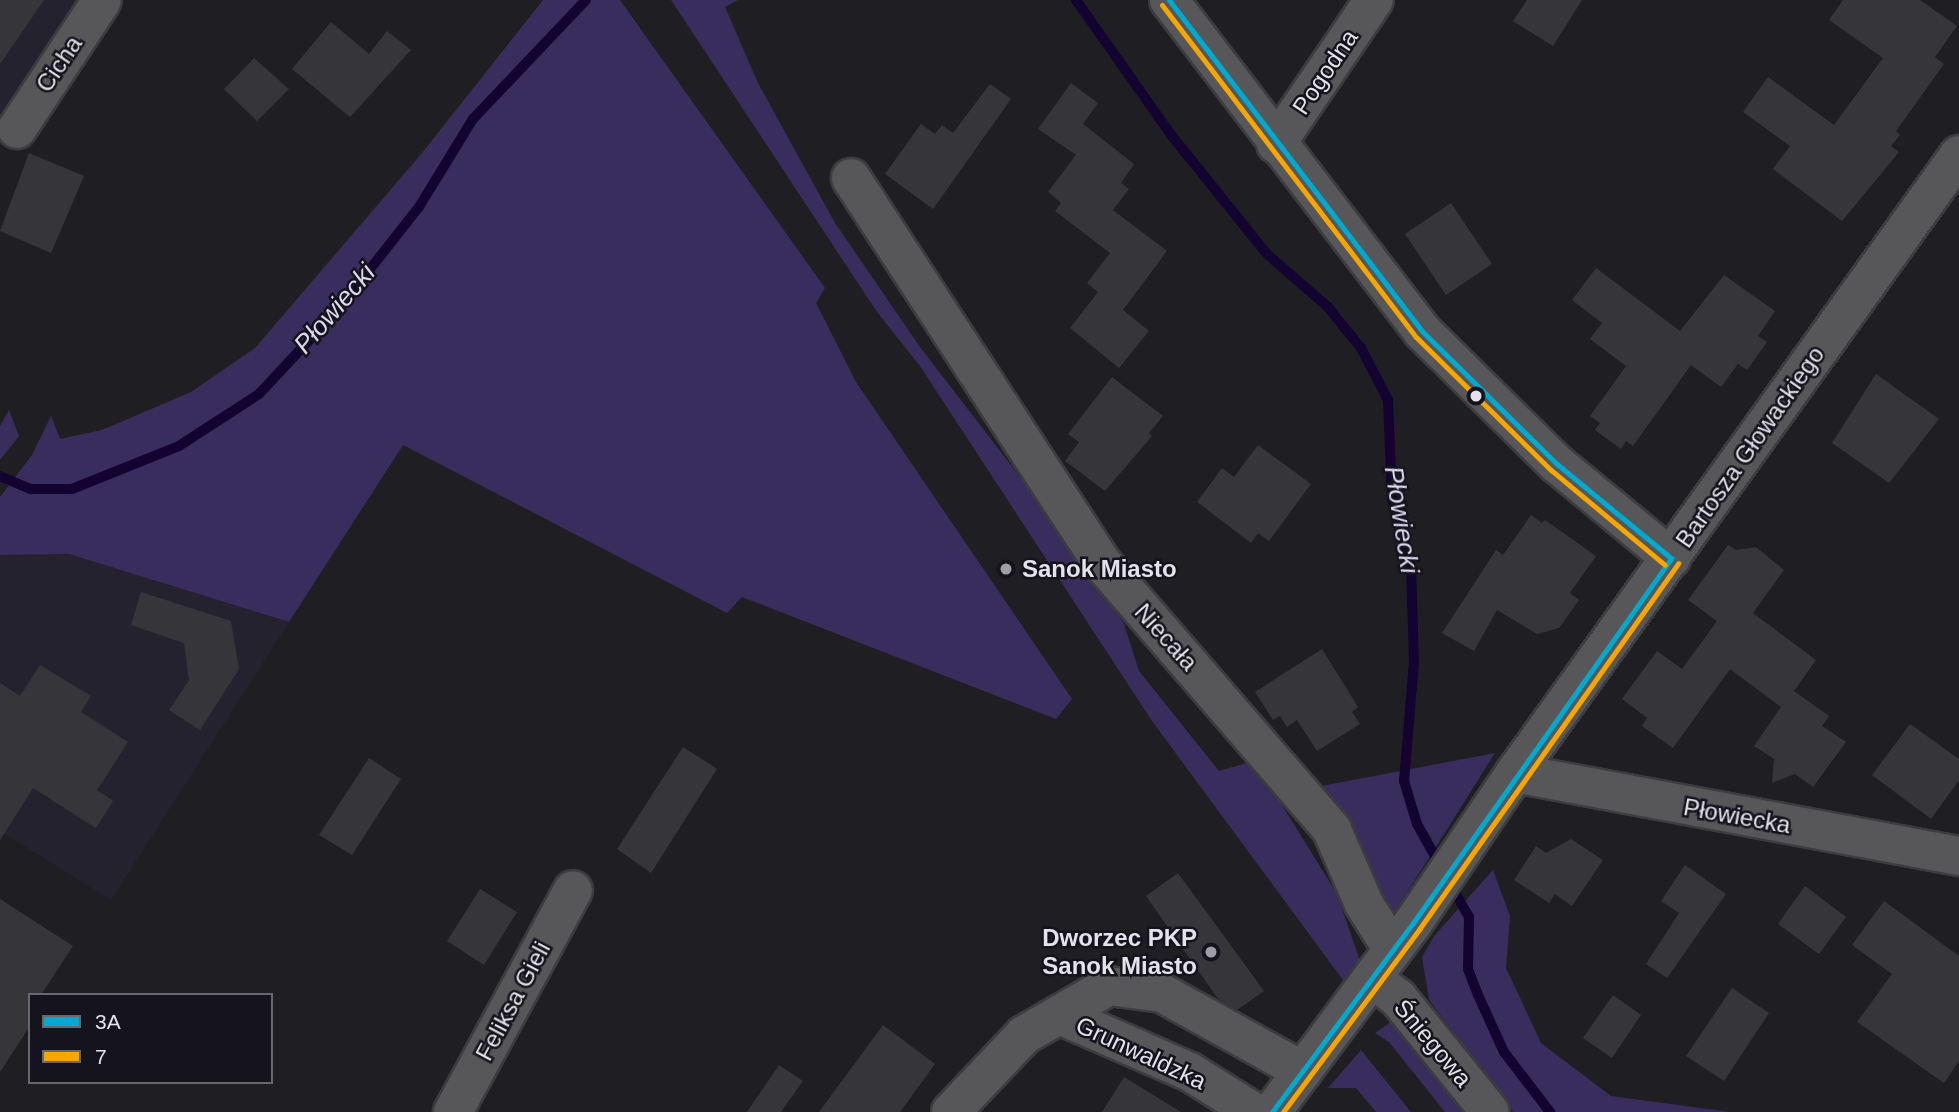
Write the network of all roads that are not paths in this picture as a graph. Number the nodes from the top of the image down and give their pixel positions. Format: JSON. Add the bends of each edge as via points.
{"nodes":[{"id":1,"x":102,"y":0,"type":"edge"},
{"id":2,"x":1169,"y":0,"type":"edge"},
{"id":3,"x":1374,"y":0,"type":"edge"},
{"id":4,"x":17,"y":129,"type":"dead end"},
{"id":5,"x":1276,"y":144,"type":"junction"},
{"id":6,"x":1959,"y":155,"type":"edge"},
{"id":7,"x":851,"y":178,"type":"dead end"},
{"id":8,"x":1671,"y":558,"type":"junction"},
{"id":9,"x":1515,"y":773,"type":"junction"},
{"id":10,"x":1959,"y":856,"type":"edge"},
{"id":11,"x":573,"y":890,"type":"dead end"},
{"id":12,"x":1393,"y":951,"type":"junction"},
{"id":13,"x":1062,"y":1016,"type":"junction"},
{"id":14,"x":1303,"y":1071,"type":"junction"},
{"id":15,"x":453,"y":1112,"type":"edge"},
{"id":16,"x":951,"y":1112,"type":"edge"},
{"id":17,"x":1254,"y":1112,"type":"edge"},
{"id":18,"x":1272,"y":1112,"type":"edge"},
{"id":19,"x":1490,"y":1112,"type":"edge"}],
"edges":[{"from":1,"to":4,"type":"street","name":"Cicha"},
{"from":2,"to":5,"type":"street"},
{"from":3,"to":5,"type":"street","name":"Pogodna"},
{"from":5,"to":8,"type":"street","via":[[1422,331],[1557,464]]},
{"from":6,"to":8,"type":"street","name":"Bartosza Głowackiego"},
{"from":7,"to":12,"type":"street","name":"Niecała","via":[[1101,562],[1332,830],[1364,904]]},
{"from":8,"to":9,"type":"street","name":"Bartosza Głowackiego"},
{"from":9,"to":10,"type":"street","name":"Płowiecka"},
{"from":9,"to":12,"type":"street","name":"Bartosza Głowackiego"},
{"from":11,"to":15,"type":"street","name":"Feliksa Gieli"},
{"from":12,"to":14,"type":"street","name":"Bartosza Głowackiego"},
{"from":12,"to":19,"type":"street","name":"Śniegowa","via":[[1398,998]]},
{"from":13,"to":14,"type":"street","name":"Grunwaldzka","via":[[1109,986],[1162,993]]},
{"from":13,"to":16,"type":"street","name":"Grunwaldzka","via":[[1024,1035]]},
{"from":13,"to":17,"type":"street","name":"Grunwaldzka","via":[[1190,1072]]},
{"from":14,"to":18,"type":"street","name":"Bartosza Głowackiego"}]}
